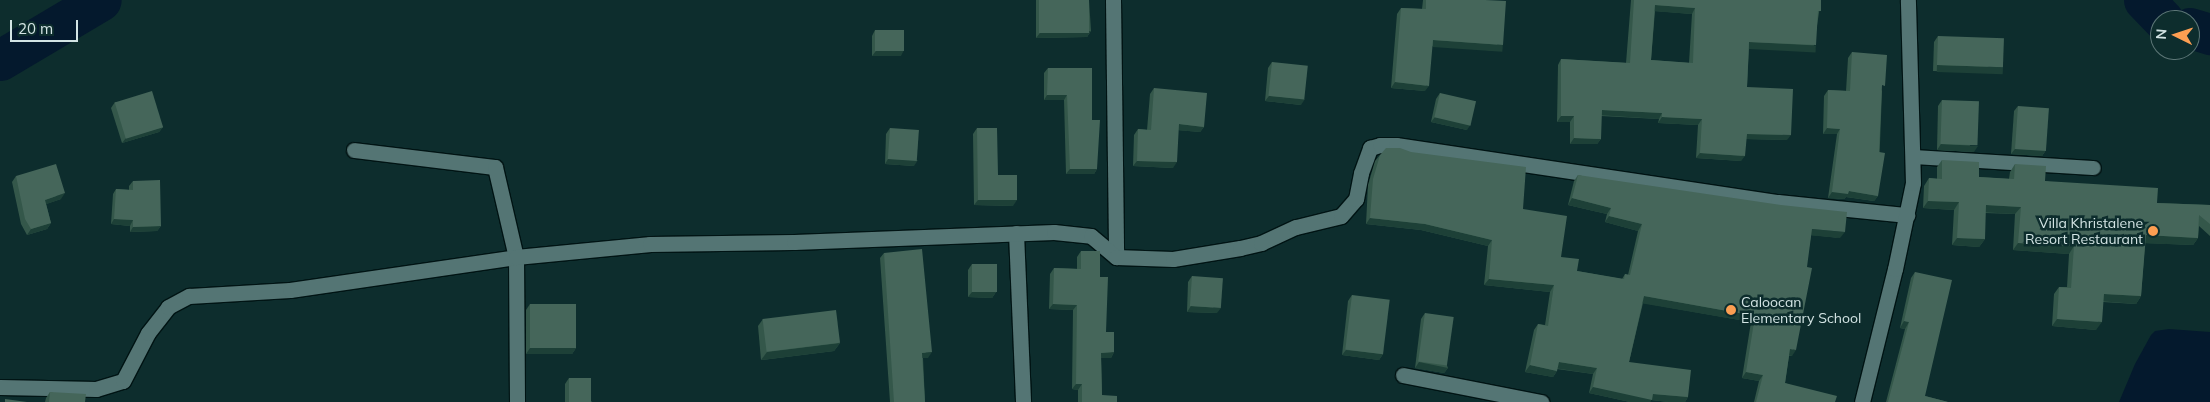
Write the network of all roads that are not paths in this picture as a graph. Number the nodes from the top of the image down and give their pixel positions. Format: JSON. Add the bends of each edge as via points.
{"nodes":[{"id":1,"x":1113,"y":0,"type":"edge"},
{"id":2,"x":1908,"y":0,"type":"edge"},
{"id":3,"x":354,"y":150,"type":"dead end"},
{"id":4,"x":1913,"y":156,"type":"junction"},
{"id":5,"x":2094,"y":168,"type":"dead end"},
{"id":6,"x":1907,"y":215,"type":"junction"},
{"id":7,"x":1016,"y":233,"type":"junction"},
{"id":8,"x":516,"y":257,"type":"junction"},
{"id":9,"x":1116,"y":257,"type":"junction"},
{"id":10,"x":1403,"y":375,"type":"dead end"},
{"id":11,"x":0,"y":387,"type":"edge"},
{"id":12,"x":517,"y":402,"type":"edge"},
{"id":13,"x":1023,"y":402,"type":"edge"},
{"id":14,"x":1541,"y":402,"type":"edge"},
{"id":15,"x":1862,"y":402,"type":"edge"}],
"edges":[{"from":1,"to":9,"type":"street"},
{"from":2,"to":4,"type":"street"},
{"from":3,"to":8,"type":"street","via":[[495,167]]},
{"from":4,"to":5,"type":"lane"},
{"from":4,"to":6,"type":"street","via":[[1913,183]]},
{"from":6,"to":9,"type":"street","via":[[1778,202],[1380,144],[1370,148],[1356,199],[1341,216],[1240,248],[1173,259]]},
{"from":6,"to":15,"type":"street"},
{"from":7,"to":8,"type":"street","via":[[650,244]]},
{"from":7,"to":9,"type":"street","via":[[1054,232],[1091,236]]},
{"from":7,"to":13,"type":"street"},
{"from":8,"to":11,"type":"street","via":[[290,290],[189,296],[168,307],[148,333],[123,381],[96,389]]},
{"from":8,"to":12,"type":"street"},
{"from":10,"to":14,"type":"street"}]}
